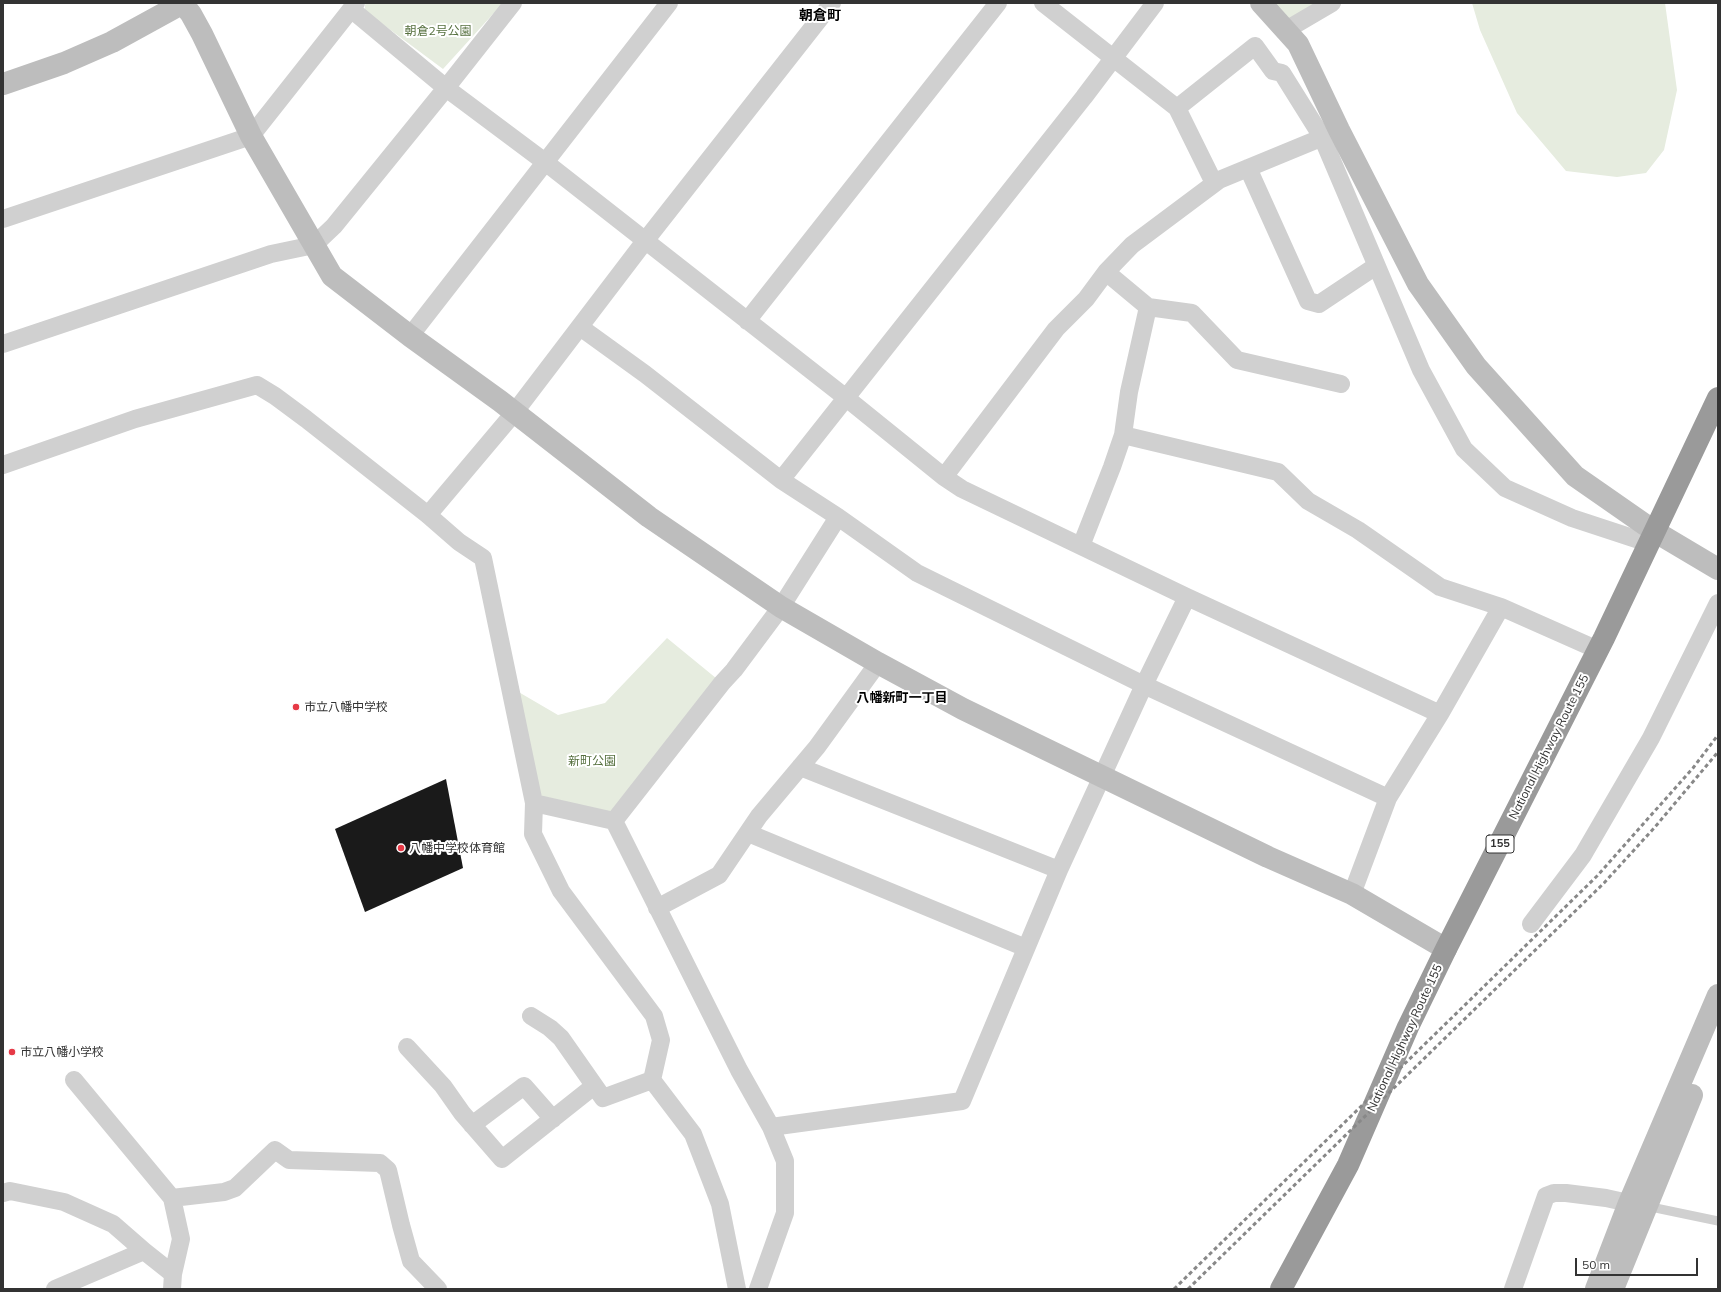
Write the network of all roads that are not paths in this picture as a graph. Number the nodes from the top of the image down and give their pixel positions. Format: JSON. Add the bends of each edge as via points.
{"nodes":[{"id":1,"x":183,"y":3,"type":"edge"},
{"id":2,"x":512,"y":3,"type":"edge"},
{"id":3,"x":669,"y":3,"type":"edge"},
{"id":4,"x":832,"y":3,"type":"edge"},
{"id":5,"x":998,"y":3,"type":"edge"},
{"id":6,"x":1043,"y":3,"type":"edge"},
{"id":7,"x":1155,"y":3,"type":"edge"},
{"id":8,"x":1261,"y":3,"type":"edge"},
{"id":9,"x":1332,"y":3,"type":"edge"},
{"id":10,"x":354,"y":6,"type":"edge"},
{"id":11,"x":1286,"y":30,"type":"junction"},
{"id":12,"x":1112,"y":58,"type":"junction"},
{"id":13,"x":3,"y":84,"type":"edge"},
{"id":14,"x":446,"y":88,"type":"junction"},
{"id":15,"x":1176,"y":108,"type":"junction"},
{"id":16,"x":1331,"y":134,"type":"junction"},
{"id":17,"x":251,"y":136,"type":"junction"},
{"id":18,"x":545,"y":162,"type":"junction"},
{"id":19,"x":1248,"y":168,"type":"junction"},
{"id":20,"x":1214,"y":183,"type":"junction"},
{"id":21,"x":3,"y":219,"type":"edge"},
{"id":22,"x":645,"y":241,"type":"junction"},
{"id":23,"x":314,"y":245,"type":"junction"},
{"id":24,"x":1376,"y":266,"type":"junction"},
{"id":25,"x":1106,"y":272,"type":"junction"},
{"id":26,"x":1148,"y":307,"type":"junction"},
{"id":27,"x":747,"y":321,"type":"junction"},
{"id":28,"x":580,"y":327,"type":"junction"},
{"id":29,"x":410,"y":336,"type":"junction"},
{"id":30,"x":3,"y":344,"type":"edge"},
{"id":31,"x":1341,"y":384,"type":"dead end"},
{"id":32,"x":846,"y":397,"type":"junction"},
{"id":33,"x":1718,"y":398,"type":"edge"},
{"id":34,"x":514,"y":413,"type":"junction"},
{"id":35,"x":1123,"y":435,"type":"junction"},
{"id":36,"x":3,"y":465,"type":"edge"},
{"id":37,"x":944,"y":477,"type":"junction"},
{"id":38,"x":781,"y":480,"type":"junction"},
{"id":39,"x":428,"y":515,"type":"junction"},
{"id":40,"x":838,"y":517,"type":"junction"},
{"id":41,"x":1651,"y":537,"type":"junction"},
{"id":42,"x":1081,"y":546,"type":"junction"},
{"id":43,"x":1718,"y":569,"type":"edge"},
{"id":44,"x":1187,"y":597,"type":"junction"},
{"id":45,"x":1718,"y":603,"type":"edge"},
{"id":46,"x":781,"y":607,"type":"junction"},
{"id":47,"x":1502,"y":607,"type":"junction"},
{"id":48,"x":1598,"y":650,"type":"junction"},
{"id":49,"x":878,"y":663,"type":"junction"},
{"id":50,"x":1144,"y":685,"type":"junction"},
{"id":51,"x":1440,"y":714,"type":"junction"},
{"id":52,"x":800,"y":767,"type":"junction"},
{"id":53,"x":1103,"y":777,"type":"junction"},
{"id":54,"x":1388,"y":798,"type":"junction"},
{"id":55,"x":534,"y":803,"type":"junction"},
{"id":56,"x":614,"y":821,"type":"junction"},
{"id":57,"x":748,"y":833,"type":"junction"},
{"id":58,"x":1059,"y":870,"type":"junction"},
{"id":59,"x":1352,"y":894,"type":"junction"},
{"id":60,"x":657,"y":908,"type":"junction"},
{"id":61,"x":1531,"y":924,"type":"dead end"},
{"id":62,"x":1026,"y":948,"type":"junction"},
{"id":63,"x":1446,"y":949,"type":"junction"},
{"id":64,"x":1718,"y":995,"type":"edge"},
{"id":65,"x":531,"y":1016,"type":"dead end"},
{"id":66,"x":1718,"y":1031,"type":"edge"},
{"id":67,"x":407,"y":1047,"type":"dead end"},
{"id":68,"x":74,"y":1080,"type":"dead end"},
{"id":69,"x":652,"y":1080,"type":"junction"},
{"id":70,"x":594,"y":1086,"type":"junction"},
{"id":71,"x":553,"y":1119,"type":"junction"},
{"id":72,"x":472,"y":1125,"type":"junction"},
{"id":73,"x":771,"y":1127,"type":"junction"},
{"id":74,"x":3,"y":1193,"type":"edge"},
{"id":75,"x":172,"y":1198,"type":"junction"},
{"id":76,"x":1637,"y":1204,"type":"junction"},
{"id":77,"x":1718,"y":1220,"type":"edge"},
{"id":78,"x":144,"y":1251,"type":"junction"},
{"id":79,"x":172,"y":1282,"type":"edge"},
{"id":80,"x":55,"y":1289,"type":"edge"},
{"id":81,"x":438,"y":1289,"type":"edge"},
{"id":82,"x":737,"y":1289,"type":"edge"},
{"id":83,"x":758,"y":1289,"type":"edge"},
{"id":84,"x":1281,"y":1289,"type":"edge"},
{"id":85,"x":1513,"y":1289,"type":"edge"},
{"id":86,"x":1596,"y":1289,"type":"edge"},
{"id":87,"x":1613,"y":1289,"type":"edge"}],
"edges":[{"from":1,"to":13,"type":"street","via":[[112,42],[64,63]]},
{"from":1,"to":17,"type":"street","via":[[202,34]]},
{"from":2,"to":14,"type":"street"},
{"from":3,"to":18,"type":"street"},
{"from":4,"to":22,"type":"street"},
{"from":5,"to":27,"type":"street"},
{"from":6,"to":12,"type":"street"},
{"from":7,"to":12,"type":"street"},
{"from":8,"to":11,"type":"street"},
{"from":9,"to":11,"type":"street"},
{"from":10,"to":14,"type":"street"},
{"from":10,"to":17,"type":"street"},
{"from":11,"to":16,"type":"street","via":[[1298,44]]},
{"from":12,"to":15,"type":"street"},
{"from":12,"to":32,"type":"street","via":[[1084,97]]},
{"from":14,"to":18,"type":"street"},
{"from":14,"to":23,"type":"street","via":[[334,226]]},
{"from":15,"to":16,"type":"street","via":[[1255,46],[1273,71],[1282,73]]},
{"from":15,"to":20,"type":"street"},
{"from":16,"to":19,"type":"street"},
{"from":16,"to":24,"type":"street"},
{"from":16,"to":41,"type":"street","via":[[1418,284],[1476,366],[1575,476]]},
{"from":17,"to":21,"type":"street"},
{"from":17,"to":23,"type":"street"},
{"from":18,"to":22,"type":"street"},
{"from":18,"to":29,"type":"street"},
{"from":19,"to":20,"type":"street"},
{"from":19,"to":24,"type":"street","via":[[1308,301],[1319,304]]},
{"from":20,"to":25,"type":"street","via":[[1132,245]]},
{"from":22,"to":27,"type":"street"},
{"from":22,"to":28,"type":"street"},
{"from":23,"to":29,"type":"street","via":[[332,276]]},
{"from":23,"to":30,"type":"street","via":[[270,254]]},
{"from":24,"to":41,"type":"street","via":[[1421,370],[1464,449],[1505,488],[1572,518]]},
{"from":25,"to":26,"type":"street"},
{"from":25,"to":37,"type":"street","via":[[1086,299],[1056,329]]},
{"from":26,"to":31,"type":"street","via":[[1192,313],[1237,360]]},
{"from":26,"to":35,"type":"street","via":[[1129,392]]},
{"from":27,"to":32,"type":"street"},
{"from":28,"to":34,"type":"street"},
{"from":28,"to":38,"type":"street"},
{"from":29,"to":34,"type":"street"},
{"from":32,"to":37,"type":"street"},
{"from":32,"to":38,"type":"street"},
{"from":33,"to":41,"type":"highway","name":"National Highway Route 155","number":"155"},
{"from":34,"to":39,"type":"street"},
{"from":34,"to":46,"type":"street","via":[[649,517]]},
{"from":35,"to":42,"type":"street"},
{"from":35,"to":47,"type":"street","via":[[1278,472],[1308,501],[1358,530],[1440,587]]},
{"from":36,"to":39,"type":"street","via":[[135,419],[257,385],[306,419]]},
{"from":37,"to":42,"type":"street"},
{"from":38,"to":40,"type":"street"},
{"from":39,"to":55,"type":"street","via":[[459,542],[483,558]]},
{"from":40,"to":46,"type":"street"},
{"from":40,"to":50,"type":"street","via":[[917,573]]},
{"from":41,"to":43,"type":"street"},
{"from":41,"to":48,"type":"highway","name":"National Highway Route 155","number":"155"},
{"from":42,"to":44,"type":"street"},
{"from":44,"to":50,"type":"street"},
{"from":44,"to":51,"type":"street"},
{"from":45,"to":61,"type":"street","via":[[1651,738],[1583,855]]},
{"from":46,"to":49,"type":"street"},
{"from":46,"to":56,"type":"street"},
{"from":47,"to":48,"type":"street"},
{"from":47,"to":51,"type":"street"},
{"from":48,"to":63,"type":"highway","name":"National Highway Route 155","number":"155"},
{"from":49,"to":52,"type":"street","via":[[818,747]]},
{"from":49,"to":53,"type":"street","via":[[963,709]]},
{"from":50,"to":53,"type":"street"},
{"from":50,"to":54,"type":"street"},
{"from":51,"to":54,"type":"street"},
{"from":52,"to":57,"type":"street"},
{"from":52,"to":58,"type":"street"},
{"from":53,"to":58,"type":"street"},
{"from":53,"to":59,"type":"street","via":[[1268,857]]},
{"from":54,"to":59,"type":"street"},
{"from":55,"to":56,"type":"street"},
{"from":55,"to":69,"type":"street","via":[[533,834],[561,891],[654,1016],[661,1040]]},
{"from":56,"to":60,"type":"street"},
{"from":57,"to":60,"type":"street","via":[[719,875]]},
{"from":57,"to":62,"type":"street"},
{"from":58,"to":62,"type":"street"},
{"from":59,"to":63,"type":"street"},
{"from":60,"to":73,"type":"street","via":[[739,1070]]},
{"from":62,"to":73,"type":"street","via":[[962,1101]]},
{"from":63,"to":84,"type":"highway","name":"National Highway Route 155","number":"155","via":[[1348,1165]]},
{"from":64,"to":76,"type":"street"},
{"from":65,"to":70,"type":"street","via":[[561,1038]]},
{"from":66,"to":76,"type":"street"},
{"from":67,"to":72,"type":"street","via":[[443,1086]]},
{"from":68,"to":75,"type":"street"},
{"from":69,"to":70,"type":"street","via":[[603,1098]]},
{"from":69,"to":82,"type":"street","via":[[693,1134],[720,1204]]},
{"from":70,"to":71,"type":"street"},
{"from":71,"to":72,"type":"street","via":[[524,1086]]},
{"from":71,"to":72,"type":"street","via":[[502,1160]]},
{"from":73,"to":83,"type":"street","via":[[785,1161],[784,1213]]},
{"from":74,"to":78,"type":"street","via":[[10,1191],[64,1202],[113,1224]]},
{"from":75,"to":79,"type":"street","via":[[181,1239]]},
{"from":75,"to":81,"type":"street","via":[[224,1192],[235,1188],[275,1150],[289,1160],[380,1163],[388,1170],[411,1261]]},
{"from":76,"to":77,"type":"lane"},
{"from":76,"to":85,"type":"street","via":[[1566,1193],[1554,1192],[1546,1196]]},
{"from":76,"to":86,"type":"street"},
{"from":76,"to":87,"type":"street"},
{"from":78,"to":79,"type":"street"},
{"from":78,"to":80,"type":"street"}]}
